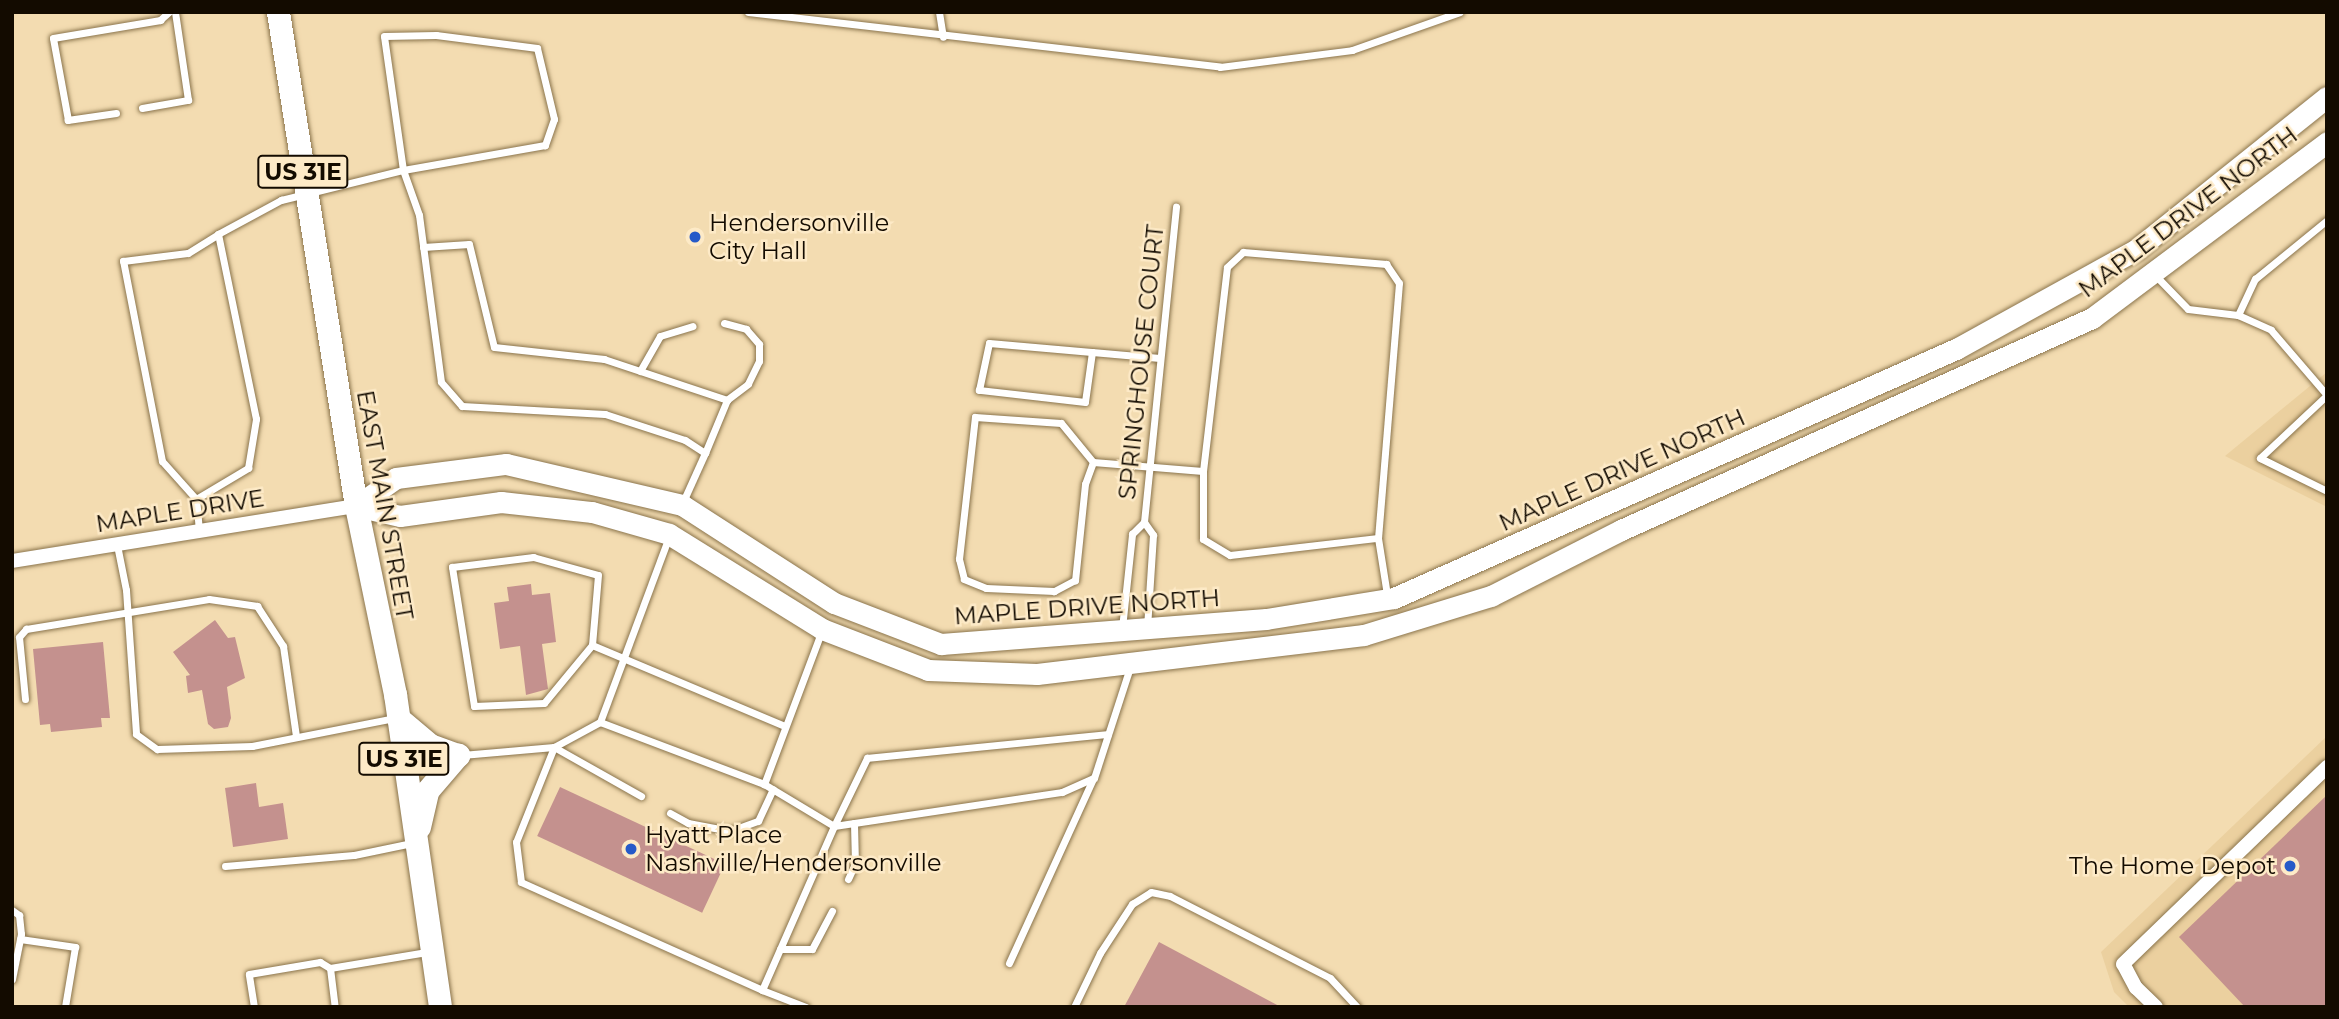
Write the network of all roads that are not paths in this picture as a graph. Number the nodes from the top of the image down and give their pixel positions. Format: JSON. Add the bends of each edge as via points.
{"nodes":[{"id":1,"x":137,"y":12,"type":"edge"},
{"id":2,"x":169,"y":12,"type":"edge"},
{"id":3,"x":174,"y":12,"type":"edge"},
{"id":4,"x":278,"y":12,"type":"edge"},
{"id":5,"x":748,"y":12,"type":"edge"},
{"id":6,"x":939,"y":12,"type":"edge"},
{"id":7,"x":1460,"y":12,"type":"edge"},
{"id":8,"x":138,"y":23,"type":"junction"},
{"id":9,"x":943,"y":37,"type":"junction"},
{"id":10,"x":2327,"y":97,"type":"edge"},
{"id":11,"x":142,"y":108,"type":"dead end"},
{"id":12,"x":116,"y":113,"type":"dead end"},
{"id":13,"x":2327,"y":142,"type":"edge"},
{"id":14,"x":403,"y":170,"type":"junction"},
{"id":15,"x":306,"y":192,"type":"junction"},
{"id":16,"x":1176,"y":207,"type":"dead end"},
{"id":17,"x":2327,"y":220,"type":"edge"},
{"id":18,"x":218,"y":234,"type":"junction"},
{"id":19,"x":423,"y":247,"type":"junction"},
{"id":20,"x":2137,"y":249,"type":"junction"},
{"id":21,"x":2154,"y":275,"type":"junction"},
{"id":22,"x":2238,"y":315,"type":"junction"},
{"id":23,"x":723,"y":323,"type":"dead end"},
{"id":24,"x":692,"y":326,"type":"dead end"},
{"id":25,"x":1956,"y":349,"type":"junction"},
{"id":26,"x":1092,"y":352,"type":"junction"},
{"id":27,"x":1160,"y":358,"type":"junction"},
{"id":28,"x":640,"y":371,"type":"junction"},
{"id":29,"x":1964,"y":373,"type":"junction"},
{"id":30,"x":2327,"y":395,"type":"edge"},
{"id":31,"x":727,"y":400,"type":"junction"},
{"id":32,"x":705,"y":453,"type":"junction"},
{"id":33,"x":1093,"y":462,"type":"junction"},
{"id":34,"x":1150,"y":466,"type":"junction"},
{"id":35,"x":1203,"y":471,"type":"junction"},
{"id":36,"x":2327,"y":491,"type":"edge"},
{"id":37,"x":196,"y":499,"type":"junction"},
{"id":38,"x":682,"y":505,"type":"junction"},
{"id":39,"x":1609,"y":505,"type":"junction"},
{"id":40,"x":356,"y":506,"type":"junction"},
{"id":41,"x":1144,"y":522,"type":"junction"},
{"id":42,"x":1621,"y":530,"type":"junction"},
{"id":43,"x":199,"y":531,"type":"junction"},
{"id":44,"x":670,"y":534,"type":"junction"},
{"id":45,"x":1378,"y":538,"type":"junction"},
{"id":46,"x":117,"y":544,"type":"junction"},
{"id":47,"x":12,"y":561,"type":"edge"},
{"id":48,"x":1391,"y":598,"type":"junction"},
{"id":49,"x":834,"y":603,"type":"junction"},
{"id":50,"x":127,"y":612,"type":"junction"},
{"id":51,"x":1399,"y":626,"type":"junction"},
{"id":52,"x":822,"y":629,"type":"junction"},
{"id":53,"x":1134,"y":632,"type":"junction"},
{"id":54,"x":592,"y":645,"type":"junction"},
{"id":55,"x":623,"y":661,"type":"junction"},
{"id":56,"x":1131,"y":663,"type":"junction"},
{"id":57,"x":25,"y":699,"type":"dead end"},
{"id":58,"x":398,"y":718,"type":"junction"},
{"id":59,"x":600,"y":722,"type":"junction"},
{"id":60,"x":785,"y":726,"type":"junction"},
{"id":61,"x":1108,"y":734,"type":"junction"},
{"id":62,"x":296,"y":736,"type":"junction"},
{"id":63,"x":554,"y":747,"type":"junction"},
{"id":64,"x":458,"y":755,"type":"junction"},
{"id":65,"x":2327,"y":767,"type":"edge"},
{"id":66,"x":1094,"y":778,"type":"junction"},
{"id":67,"x":764,"y":784,"type":"junction"},
{"id":68,"x":773,"y":789,"type":"junction"},
{"id":69,"x":641,"y":796,"type":"dead end"},
{"id":70,"x":670,"y":813,"type":"dead end"},
{"id":71,"x":854,"y":823,"type":"junction"},
{"id":72,"x":834,"y":826,"type":"junction"},
{"id":73,"x":416,"y":842,"type":"junction"},
{"id":74,"x":225,"y":866,"type":"dead end"},
{"id":75,"x":848,"y":879,"type":"dead end"},
{"id":76,"x":12,"y":910,"type":"edge"},
{"id":77,"x":832,"y":911,"type":"dead end"},
{"id":78,"x":20,"y":939,"type":"junction"},
{"id":79,"x":780,"y":949,"type":"junction"},
{"id":80,"x":432,"y":951,"type":"junction"},
{"id":81,"x":1009,"y":963,"type":"dead end"},
{"id":82,"x":330,"y":968,"type":"junction"},
{"id":83,"x":12,"y":979,"type":"edge"},
{"id":84,"x":762,"y":989,"type":"junction"},
{"id":85,"x":65,"y":1007,"type":"edge"},
{"id":86,"x":254,"y":1007,"type":"edge"},
{"id":87,"x":335,"y":1007,"type":"edge"},
{"id":88,"x":440,"y":1007,"type":"edge"},
{"id":89,"x":806,"y":1007,"type":"edge"},
{"id":90,"x":1074,"y":1007,"type":"edge"},
{"id":91,"x":1357,"y":1007,"type":"edge"},
{"id":92,"x":2156,"y":1007,"type":"edge"}],
"edges":[{"from":1,"to":8,"type":"lane"},
{"from":2,"to":8,"type":"lane","via":[[160,19]]},
{"from":3,"to":11,"type":"lane","via":[[188,100]]},
{"from":4,"to":15,"type":"main road","name":"EAST MAIN STREET","number":"US 31E"},
{"from":5,"to":9,"type":"lane"},
{"from":6,"to":9,"type":"lane"},
{"from":7,"to":9,"type":"lane","via":[[1352,50],[1220,67]]},
{"from":8,"to":12,"type":"lane","via":[[53,38],[68,120]]},
{"from":10,"to":20,"type":"street","name":"MAPLE DRIVE NORTH"},
{"from":13,"to":21,"type":"street","name":"MAPLE DRIVE NORTH"},
{"from":14,"to":14,"type":"lane","via":[[545,145],[554,119],[537,48],[436,35],[384,36]]},
{"from":14,"to":15,"type":"lane"},
{"from":14,"to":19,"type":"lane","via":[[419,215]]},
{"from":15,"to":18,"type":"lane"},
{"from":15,"to":40,"type":"main road","name":"EAST MAIN STREET","number":"US 31E"},
{"from":16,"to":27,"type":"lane","name":"SPRINGHOUSE COURT"},
{"from":17,"to":22,"type":"lane","via":[[2256,279]]},
{"from":18,"to":37,"type":"lane","via":[[256,418],[248,468]]},
{"from":18,"to":37,"type":"lane","via":[[188,253],[122,261],[162,461]]},
{"from":19,"to":28,"type":"lane","via":[[468,244],[494,346],[604,359]]},
{"from":19,"to":32,"type":"lane","via":[[441,382],[462,406],[605,414],[685,440]]},
{"from":20,"to":21,"type":"street"},
{"from":20,"to":25,"type":"street","name":"MAPLE DRIVE NORTH"},
{"from":21,"to":22,"type":"lane","via":[[2188,309]]},
{"from":21,"to":29,"type":"street","name":"MAPLE DRIVE NORTH","via":[[2092,318]]},
{"from":22,"to":30,"type":"lane","via":[[2271,330]]},
{"from":23,"to":31,"type":"lane","via":[[746,329],[759,344],[759,361],[748,384]]},
{"from":24,"to":28,"type":"lane","via":[[660,336]]},
{"from":25,"to":29,"type":"street"},
{"from":25,"to":39,"type":"street","name":"MAPLE DRIVE NORTH"},
{"from":26,"to":26,"type":"lane","via":[[989,343],[979,390],[1085,402]]},
{"from":26,"to":27,"type":"lane"},
{"from":27,"to":34,"type":"lane","name":"SPRINGHOUSE COURT"},
{"from":28,"to":31,"type":"lane"},
{"from":29,"to":42,"type":"street","name":"MAPLE DRIVE NORTH"},
{"from":30,"to":36,"type":"lane","via":[[2260,458]]},
{"from":31,"to":32,"type":"lane"},
{"from":32,"to":38,"type":"lane"},
{"from":33,"to":33,"type":"lane","via":[[1061,423],[975,417],[959,559],[964,579],[986,588],[1054,590],[1075,579],[1085,484]]},
{"from":33,"to":34,"type":"lane"},
{"from":34,"to":35,"type":"lane"},
{"from":34,"to":41,"type":"lane","name":"SPRINGHOUSE COURT"},
{"from":35,"to":45,"type":"lane","via":[[1203,539],[1230,555]]},
{"from":35,"to":45,"type":"lane","via":[[1227,267],[1244,252],[1387,264],[1399,283]]},
{"from":37,"to":43,"type":"lane"},
{"from":38,"to":40,"type":"street","name":"MAPLE DRIVE NORTH","via":[[506,464],[396,478]]},
{"from":38,"to":44,"type":"street"},
{"from":38,"to":49,"type":"street","name":"MAPLE DRIVE NORTH"},
{"from":39,"to":42,"type":"street"},
{"from":39,"to":48,"type":"street","name":"MAPLE DRIVE NORTH"},
{"from":40,"to":43,"type":"street","name":"MAPLE DRIVE"},
{"from":40,"to":44,"type":"street","name":"MAPLE DRIVE NORTH","via":[[400,516],[501,502],[592,512]]},
{"from":40,"to":58,"type":"main road","name":"EAST MAIN STREET","number":"US 31E"},
{"from":41,"to":53,"type":"lane","via":[[1153,535]]},
{"from":41,"to":53,"type":"lane","via":[[1132,534]]},
{"from":42,"to":51,"type":"street","name":"MAPLE DRIVE NORTH","via":[[1491,596]]},
{"from":43,"to":46,"type":"street","name":"MAPLE DRIVE"},
{"from":44,"to":52,"type":"street","name":"MAPLE DRIVE NORTH"},
{"from":44,"to":55,"type":"lane"},
{"from":45,"to":48,"type":"lane"},
{"from":46,"to":47,"type":"street","name":"MAPLE DRIVE"},
{"from":46,"to":50,"type":"lane"},
{"from":48,"to":51,"type":"street"},
{"from":48,"to":53,"type":"street","name":"MAPLE DRIVE NORTH","via":[[1266,619]]},
{"from":49,"to":52,"type":"street"},
{"from":49,"to":53,"type":"street","name":"MAPLE DRIVE NORTH","via":[[941,644]]},
{"from":50,"to":57,"type":"lane","via":[[26,629],[19,637]]},
{"from":50,"to":62,"type":"lane","via":[[209,599],[257,606],[283,646]]},
{"from":50,"to":62,"type":"lane","via":[[136,734],[157,749],[252,746]]},
{"from":51,"to":56,"type":"street","name":"MAPLE DRIVE NORTH","via":[[1364,635]]},
{"from":52,"to":56,"type":"street","name":"MAPLE DRIVE NORTH","via":[[928,670],[1037,674]]},
{"from":52,"to":60,"type":"lane"},
{"from":53,"to":56,"type":"street"},
{"from":54,"to":54,"type":"lane","via":[[598,575],[533,557],[452,567],[474,706],[544,703]]},
{"from":54,"to":55,"type":"lane"},
{"from":55,"to":59,"type":"lane"},
{"from":55,"to":60,"type":"lane"},
{"from":56,"to":61,"type":"lane"},
{"from":58,"to":62,"type":"lane"},
{"from":58,"to":64,"type":"main road","via":[[430,745]]},
{"from":58,"to":73,"type":"main road","name":"EAST MAIN STREET","number":"US 31E"},
{"from":59,"to":63,"type":"lane"},
{"from":59,"to":67,"type":"lane"},
{"from":60,"to":67,"type":"lane"},
{"from":61,"to":66,"type":"lane"},
{"from":61,"to":72,"type":"lane","via":[[867,758]]},
{"from":63,"to":64,"type":"lane"},
{"from":63,"to":69,"type":"lane"},
{"from":63,"to":84,"type":"lane","via":[[516,842],[521,882]]},
{"from":64,"to":73,"type":"main road","via":[[427,791]]},
{"from":65,"to":92,"type":"street","via":[[2123,964],[2136,988]]},
{"from":66,"to":71,"type":"lane","via":[[1062,792]]},
{"from":66,"to":81,"type":"lane"},
{"from":67,"to":68,"type":"lane"},
{"from":68,"to":70,"type":"lane","via":[[758,821],[730,831],[688,823]]},
{"from":68,"to":72,"type":"lane"},
{"from":71,"to":72,"type":"lane"},
{"from":71,"to":75,"type":"lane","via":[[855,864]]},
{"from":72,"to":79,"type":"lane"},
{"from":73,"to":74,"type":"lane","via":[[354,855]]},
{"from":73,"to":80,"type":"main road","name":"EAST MAIN STREET","number":"US 31E"},
{"from":76,"to":78,"type":"lane","via":[[19,915]]},
{"from":77,"to":79,"type":"lane","via":[[812,949]]},
{"from":78,"to":83,"type":"lane"},
{"from":78,"to":85,"type":"lane","via":[[75,947]]},
{"from":79,"to":84,"type":"lane"},
{"from":80,"to":82,"type":"lane"},
{"from":80,"to":88,"type":"main road","name":"EAST MAIN STREET","number":"US 31E"},
{"from":82,"to":86,"type":"lane","via":[[320,962],[249,974]]},
{"from":82,"to":87,"type":"lane"},
{"from":84,"to":89,"type":"lane"},
{"from":90,"to":91,"type":"lane","via":[[1100,953],[1132,904],[1151,892],[1170,896],[1330,978]]}]}
